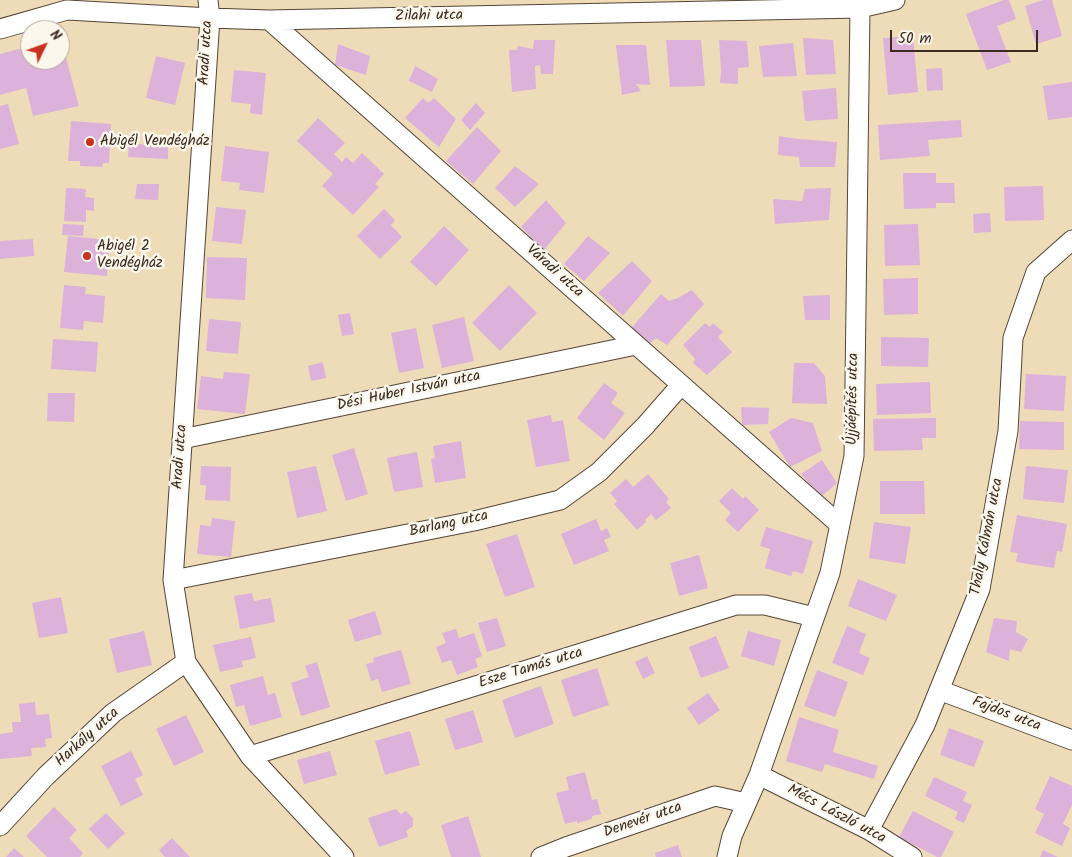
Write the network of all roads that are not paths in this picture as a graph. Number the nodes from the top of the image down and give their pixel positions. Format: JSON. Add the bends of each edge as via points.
{"nodes":[{"id":1,"x":895,"y":0,"type":"edge"},
{"id":2,"x":860,"y":8,"type":"junction"},
{"id":3,"x":209,"y":9,"type":"edge"},
{"id":4,"x":269,"y":20,"type":"junction"},
{"id":5,"x":0,"y":29,"type":"edge"},
{"id":6,"x":1072,"y":240,"type":"edge"},
{"id":7,"x":636,"y":345,"type":"junction"},
{"id":8,"x":681,"y":385,"type":"junction"},
{"id":9,"x":182,"y":439,"type":"junction"},
{"id":10,"x":840,"y":525,"type":"junction"},
{"id":11,"x":173,"y":580,"type":"junction"},
{"id":12,"x":814,"y":617,"type":"junction"},
{"id":13,"x":186,"y":662,"type":"junction"},
{"id":14,"x":939,"y":690,"type":"junction"},
{"id":15,"x":1072,"y":740,"type":"edge"},
{"id":16,"x":250,"y":756,"type":"junction"},
{"id":17,"x":759,"y":775,"type":"junction"},
{"id":18,"x":746,"y":803,"type":"junction"},
{"id":19,"x":0,"y":826,"type":"edge"},
{"id":20,"x":869,"y":830,"type":"junction"},
{"id":21,"x":344,"y":857,"type":"edge"},
{"id":22,"x":541,"y":857,"type":"edge"},
{"id":23,"x":727,"y":857,"type":"edge"},
{"id":24,"x":912,"y":857,"type":"edge"}],
"edges":[{"from":1,"to":2,"type":"street","name":"Zilahi utca"},
{"from":2,"to":4,"type":"street","name":"Zilahi utca"},
{"from":2,"to":10,"type":"street","name":"Újjáépítés utca","via":[[854,456]]},
{"from":3,"to":4,"type":"street","name":"Zilahi utca"},
{"from":3,"to":5,"type":"street","name":"Zilahi utca","via":[[67,10]]},
{"from":3,"to":9,"type":"street","name":"Aradi utca"},
{"from":4,"to":7,"type":"street","name":"Váradi utca"},
{"from":6,"to":14,"type":"street","name":"Thaly Kálmán utca","via":[[1036,272],[1013,338],[1008,431],[980,589]]},
{"from":7,"to":8,"type":"street","name":"Váradi utca"},
{"from":7,"to":9,"type":"street","name":"Dési Huber István utca"},
{"from":8,"to":10,"type":"street","name":"Váradi utca"},
{"from":8,"to":11,"type":"street","name":"Barlang utca","via":[[599,472],[560,500],[474,521]]},
{"from":9,"to":11,"type":"street","name":"Aradi utca"},
{"from":10,"to":12,"type":"street","name":"Újjáépítés utca","via":[[830,573]]},
{"from":11,"to":13,"type":"street","name":"Aradi utca"},
{"from":12,"to":16,"type":"street","name":"Esze Tamás utca","via":[[765,605],[736,605]]},
{"from":12,"to":17,"type":"street","name":"Újjáépítés utca"},
{"from":13,"to":16,"type":"street","name":"Aradi utca"},
{"from":13,"to":19,"type":"street","name":"Harkály utca","via":[[113,713],[46,776]]},
{"from":14,"to":15,"type":"street","name":"Fajdos utca"},
{"from":14,"to":20,"type":"street","name":"Thaly Kálmán utca","via":[[925,725]]},
{"from":16,"to":21,"type":"street","name":"Aradi utca"},
{"from":17,"to":18,"type":"street"},
{"from":17,"to":20,"type":"street","name":"Mécs László utca"},
{"from":18,"to":22,"type":"street","name":"Denevér utca","via":[[715,796]]},
{"from":18,"to":23,"type":"street"},
{"from":20,"to":24,"type":"street","name":"Mécs László utca"}]}
